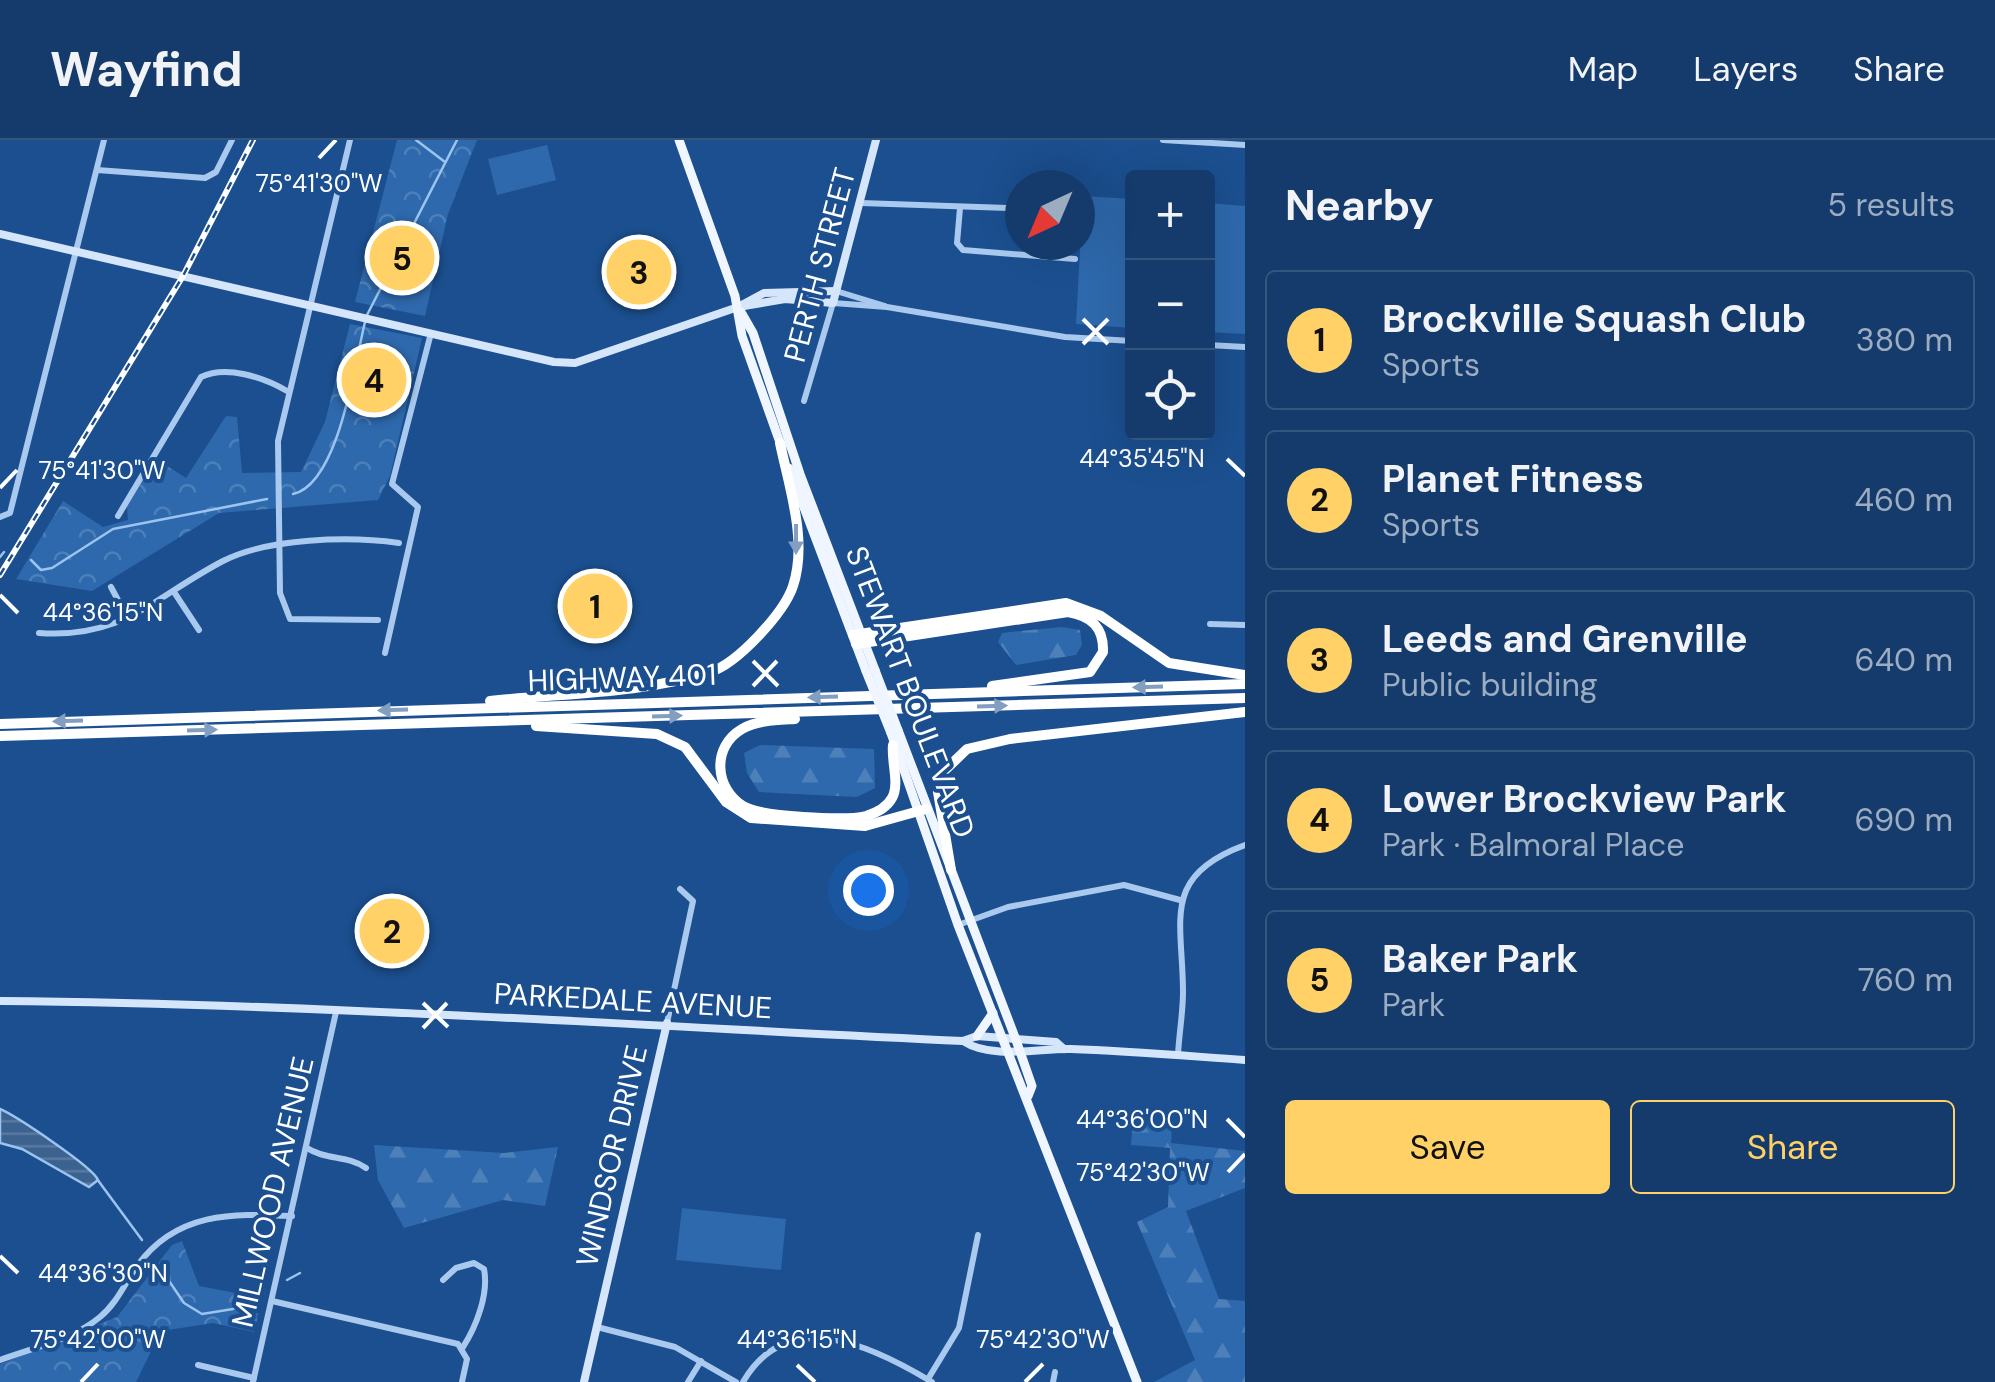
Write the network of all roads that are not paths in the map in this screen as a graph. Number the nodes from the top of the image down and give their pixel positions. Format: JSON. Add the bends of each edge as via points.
{"nodes":[{"id":1,"x":104,"y":140,"type":"edge"},
{"id":2,"x":232,"y":140,"type":"edge"},
{"id":3,"x":350,"y":140,"type":"edge"},
{"id":4,"x":679,"y":140,"type":"edge"},
{"id":5,"x":876,"y":140,"type":"edge"},
{"id":6,"x":1163,"y":140,"type":"edge"},
{"id":7,"x":1245,"y":145,"type":"edge"},
{"id":8,"x":97,"y":170,"type":"junction"},
{"id":9,"x":860,"y":203,"type":"junction"},
{"id":10,"x":960,"y":208,"type":"junction"},
{"id":11,"x":1005,"y":208,"type":"edge"},
{"id":12,"x":0,"y":234,"type":"edge"},
{"id":13,"x":77,"y":252,"type":"junction"},
{"id":14,"x":1005,"y":253,"type":"edge"},
{"id":15,"x":836,"y":291,"type":"junction"},
{"id":16,"x":834,"y":303,"type":"junction"},
{"id":17,"x":309,"y":305,"type":"junction"},
{"id":18,"x":738,"y":306,"type":"junction"},
{"id":19,"x":886,"y":307,"type":"junction"},
{"id":20,"x":431,"y":333,"type":"junction"},
{"id":21,"x":1125,"y":341,"type":"edge"},
{"id":22,"x":1215,"y":345,"type":"edge"},
{"id":23,"x":1245,"y":347,"type":"edge"},
{"id":24,"x":287,"y":390,"type":"junction"},
{"id":25,"x":804,"y":401,"type":"dead end"},
{"id":26,"x":780,"y":443,"type":"junction"},
{"id":27,"x":118,"y":516,"type":"dead end"},
{"id":28,"x":0,"y":517,"type":"edge"},
{"id":29,"x":399,"y":543,"type":"dead end"},
{"id":30,"x":279,"y":544,"type":"junction"},
{"id":31,"x":111,"y":587,"type":"dead end"},
{"id":32,"x":174,"y":592,"type":"junction"},
{"id":33,"x":128,"y":619,"type":"junction"},
{"id":34,"x":378,"y":620,"type":"dead end"},
{"id":35,"x":1210,"y":624,"type":"dead end"},
{"id":36,"x":1245,"y":625,"type":"edge"},
{"id":37,"x":199,"y":630,"type":"dead end"},
{"id":38,"x":39,"y":633,"type":"dead end"},
{"id":39,"x":858,"y":639,"type":"junction"},
{"id":40,"x":385,"y":653,"type":"dead end"},
{"id":41,"x":1245,"y":675,"type":"edge"},
{"id":42,"x":1245,"y":684,"type":"edge"},
{"id":43,"x":971,"y":693,"type":"junction"},
{"id":44,"x":1245,"y":698,"type":"edge"},
{"id":45,"x":424,"y":709,"type":"junction"},
{"id":46,"x":894,"y":709,"type":"junction"},
{"id":47,"x":1245,"y":712,"type":"edge"},
{"id":48,"x":485,"y":721,"type":"junction"},
{"id":49,"x":0,"y":724,"type":"edge"},
{"id":50,"x":0,"y":736,"type":"edge"},
{"id":51,"x":894,"y":736,"type":"junction"},
{"id":52,"x":922,"y":810,"type":"junction"},
{"id":53,"x":1245,"y":845,"type":"edge"},
{"id":54,"x":952,"y":870,"type":"junction"},
{"id":55,"x":680,"y":888,"type":"dead end"},
{"id":56,"x":1180,"y":900,"type":"junction"},
{"id":57,"x":972,"y":919,"type":"junction"},
{"id":58,"x":958,"y":925,"type":"junction"},
{"id":59,"x":0,"y":1001,"type":"edge"},
{"id":60,"x":336,"y":1012,"type":"junction"},
{"id":61,"x":993,"y":1013,"type":"junction"},
{"id":62,"x":667,"y":1024,"type":"junction"},
{"id":63,"x":977,"y":1036,"type":"junction"},
{"id":64,"x":1002,"y":1038,"type":"junction"},
{"id":65,"x":1016,"y":1040,"type":"junction"},
{"id":66,"x":963,"y":1041,"type":"junction"},
{"id":67,"x":1064,"y":1048,"type":"junction"},
{"id":68,"x":1006,"y":1050,"type":"junction"},
{"id":69,"x":1019,"y":1051,"type":"junction"},
{"id":70,"x":1178,"y":1055,"type":"junction"},
{"id":71,"x":1245,"y":1060,"type":"edge"},
{"id":72,"x":1028,"y":1096,"type":"junction"},
{"id":73,"x":307,"y":1148,"type":"junction"},
{"id":74,"x":366,"y":1168,"type":"dead end"},
{"id":75,"x":292,"y":1216,"type":"junction"},
{"id":76,"x":978,"y":1235,"type":"dead end"},
{"id":77,"x":444,"y":1280,"type":"dead end"},
{"id":78,"x":272,"y":1300,"type":"junction"},
{"id":79,"x":596,"y":1326,"type":"junction"},
{"id":80,"x":462,"y":1347,"type":"junction"},
{"id":81,"x":0,"y":1360,"type":"edge"},
{"id":82,"x":700,"y":1361,"type":"junction"},
{"id":83,"x":198,"y":1366,"type":"dead end"},
{"id":84,"x":1055,"y":1372,"type":"dead end"},
{"id":85,"x":253,"y":1380,"type":"edge"},
{"id":86,"x":930,"y":1381,"type":"edge"},
{"id":87,"x":462,"y":1382,"type":"edge"},
{"id":88,"x":584,"y":1382,"type":"edge"},
{"id":89,"x":688,"y":1382,"type":"edge"},
{"id":90,"x":740,"y":1382,"type":"edge"},
{"id":91,"x":1053,"y":1382,"type":"edge"},
{"id":92,"x":1138,"y":1382,"type":"edge"}],
"edges":[{"from":1,"to":8,"type":"street"},
{"from":2,"to":8,"type":"street","via":[[216,172],[204,178]]},
{"from":3,"to":17,"type":"street"},
{"from":4,"to":18,"type":"main road","name":"STEWART BOULEVARD"},
{"from":5,"to":9,"type":"street","name":"PERTH STREET"},
{"from":6,"to":7,"type":"street"},
{"from":8,"to":13,"type":"street"},
{"from":9,"to":10,"type":"street"},
{"from":9,"to":15,"type":"street","name":"PERTH STREET"},
{"from":10,"to":11,"type":"street"},
{"from":10,"to":14,"type":"street","via":[[957,243],[963,250]]},
{"from":12,"to":13,"type":"street"},
{"from":13,"to":17,"type":"street"},
{"from":13,"to":28,"type":"street","via":[[10,514]]},
{"from":15,"to":16,"type":"street","name":"PERTH STREET"},
{"from":15,"to":18,"type":"street","via":[[775,290]]},
{"from":15,"to":19,"type":"street"},
{"from":16,"to":18,"type":"street","via":[[785,299]]},
{"from":16,"to":19,"type":"street"},
{"from":16,"to":25,"type":"street","name":"PERTH STREET"},
{"from":17,"to":20,"type":"street"},
{"from":17,"to":24,"type":"street"},
{"from":18,"to":20,"type":"street","via":[[575,363]]},
{"from":18,"to":26,"type":"main road","name":"STEWART BOULEVARD"},
{"from":18,"to":39,"type":"main road","name":"STEWART BOULEVARD"},
{"from":19,"to":21,"type":"street"},
{"from":20,"to":40,"type":"street","via":[[392,484],[418,507]]},
{"from":22,"to":23,"type":"street"},
{"from":24,"to":27,"type":"street","via":[[230,372],[200,378]]},
{"from":24,"to":30,"type":"street","via":[[278,441]]},
{"from":26,"to":39,"type":"main road","name":"STEWART BOULEVARD"},
{"from":26,"to":45,"type":"highway","one_way":true,"via":[[798,531],[793,587],[745,650],[713,672],[652,684]]},
{"from":29,"to":30,"type":"street"},
{"from":30,"to":32,"type":"street","via":[[224,561]]},
{"from":30,"to":34,"type":"street","via":[[280,593],[290,619]]},
{"from":31,"to":33,"type":"street"},
{"from":32,"to":33,"type":"street"},
{"from":32,"to":37,"type":"street"},
{"from":33,"to":38,"type":"street","via":[[100,631]]},
{"from":35,"to":36,"type":"street"},
{"from":39,"to":41,"type":"highway","via":[[1066,603],[1101,616],[1168,663]]},
{"from":39,"to":43,"type":"highway","via":[[1068,612],[1085,615],[1100,630],[1101,658],[1085,675]]},
{"from":39,"to":51,"type":"main road","name":"STEWART BOULEVARD","bridge":true},
{"from":42,"to":43,"type":"highway","name":"HIGHWAY 401","one_way":true},
{"from":43,"to":45,"type":"highway","name":"HIGHWAY 401","one_way":true},
{"from":46,"to":44,"type":"highway","name":"HIGHWAY 401","one_way":true},
{"from":45,"to":49,"type":"highway","name":"HIGHWAY 401","one_way":true},
{"from":48,"to":46,"type":"highway","name":"HIGHWAY 401","one_way":true},
{"from":46,"to":51,"type":"highway","via":[[743,728],[723,751],[719,771],[734,798],[754,811],[867,816],[894,792]]},
{"from":47,"to":54,"type":"highway","via":[[967,749],[942,773],[938,792]]},
{"from":50,"to":48,"type":"highway","name":"HIGHWAY 401","one_way":true},
{"from":48,"to":52,"type":"highway","via":[[657,734],[685,748],[726,802],[751,818],[865,826]]},
{"from":51,"to":52,"type":"main road","name":"STEWART BOULEVARD"},
{"from":52,"to":54,"type":"main road","name":"STEWART BOULEVARD"},
{"from":52,"to":58,"type":"main road","name":"STEWART BOULEVARD"},
{"from":53,"to":56,"type":"street","via":[[1204,866]]},
{"from":54,"to":57,"type":"main road","name":"STEWART BOULEVARD"},
{"from":55,"to":62,"type":"street","name":"WINDSOR DRIVE","via":[[693,901]]},
{"from":56,"to":57,"type":"street","via":[[1124,885]]},
{"from":56,"to":70,"type":"street"},
{"from":57,"to":58,"type":"street"},
{"from":57,"to":65,"type":"main road","name":"STEWART BOULEVARD"},
{"from":58,"to":61,"type":"main road","name":"STEWART BOULEVARD"},
{"from":59,"to":60,"type":"street","name":"PARKEDALE AVENUE"},
{"from":60,"to":62,"type":"street","name":"PARKEDALE AVENUE"},
{"from":60,"to":73,"type":"street","name":"MILLWOOD AVENUE"},
{"from":61,"to":63,"type":"main road"},
{"from":61,"to":64,"type":"main road","name":"STEWART BOULEVARD"},
{"from":62,"to":66,"type":"street","name":"PARKEDALE AVENUE"},
{"from":62,"to":79,"type":"street","name":"WINDSOR DRIVE"},
{"from":63,"to":64,"type":"street","name":"PARKEDALE AVENUE"},
{"from":63,"to":66,"type":"street","name":"PARKEDALE AVENUE"},
{"from":64,"to":65,"type":"street","name":"PARKEDALE AVENUE"},
{"from":64,"to":68,"type":"main road","name":"STEWART BOULEVARD"},
{"from":65,"to":67,"type":"street","name":"PARKEDALE AVENUE"},
{"from":65,"to":69,"type":"main road","name":"STEWART BOULEVARD"},
{"from":66,"to":68,"type":"street","name":"PARKEDALE AVENUE"},
{"from":67,"to":69,"type":"street","name":"PARKEDALE AVENUE"},
{"from":67,"to":70,"type":"street","name":"PARKEDALE AVENUE"},
{"from":68,"to":69,"type":"street","name":"PARKEDALE AVENUE"},
{"from":68,"to":72,"type":"main road","name":"STEWART BOULEVARD"},
{"from":69,"to":72,"type":"main road","name":"STEWART BOULEVARD","via":[[1032,1086]]},
{"from":70,"to":71,"type":"street","name":"PARKEDALE AVENUE"},
{"from":72,"to":92,"type":"main road","name":"STEWART BOULEVARD"},
{"from":73,"to":74,"type":"street"},
{"from":73,"to":75,"type":"street","name":"MILLWOOD AVENUE"},
{"from":75,"to":78,"type":"street","name":"MILLWOOD AVENUE"},
{"from":75,"to":81,"type":"street","via":[[229,1213],[184,1225],[154,1248],[102,1316]]},
{"from":76,"to":86,"type":"street","via":[[959,1328]]},
{"from":77,"to":80,"type":"street","via":[[474,1263],[484,1269],[475,1326]]},
{"from":78,"to":80,"type":"street"},
{"from":78,"to":85,"type":"street","name":"MILLWOOD AVENUE"},
{"from":79,"to":82,"type":"street","via":[[654,1339]]},
{"from":79,"to":88,"type":"street","name":"WINDSOR DRIVE"},
{"from":80,"to":87,"type":"street","via":[[468,1359]]},
{"from":82,"to":89,"type":"street"},
{"from":82,"to":90,"type":"street"},
{"from":83,"to":85,"type":"street"},
{"from":84,"to":91,"type":"street"},
{"from":86,"to":90,"type":"street","via":[[864,1344],[805,1340],[769,1348]]}]}
